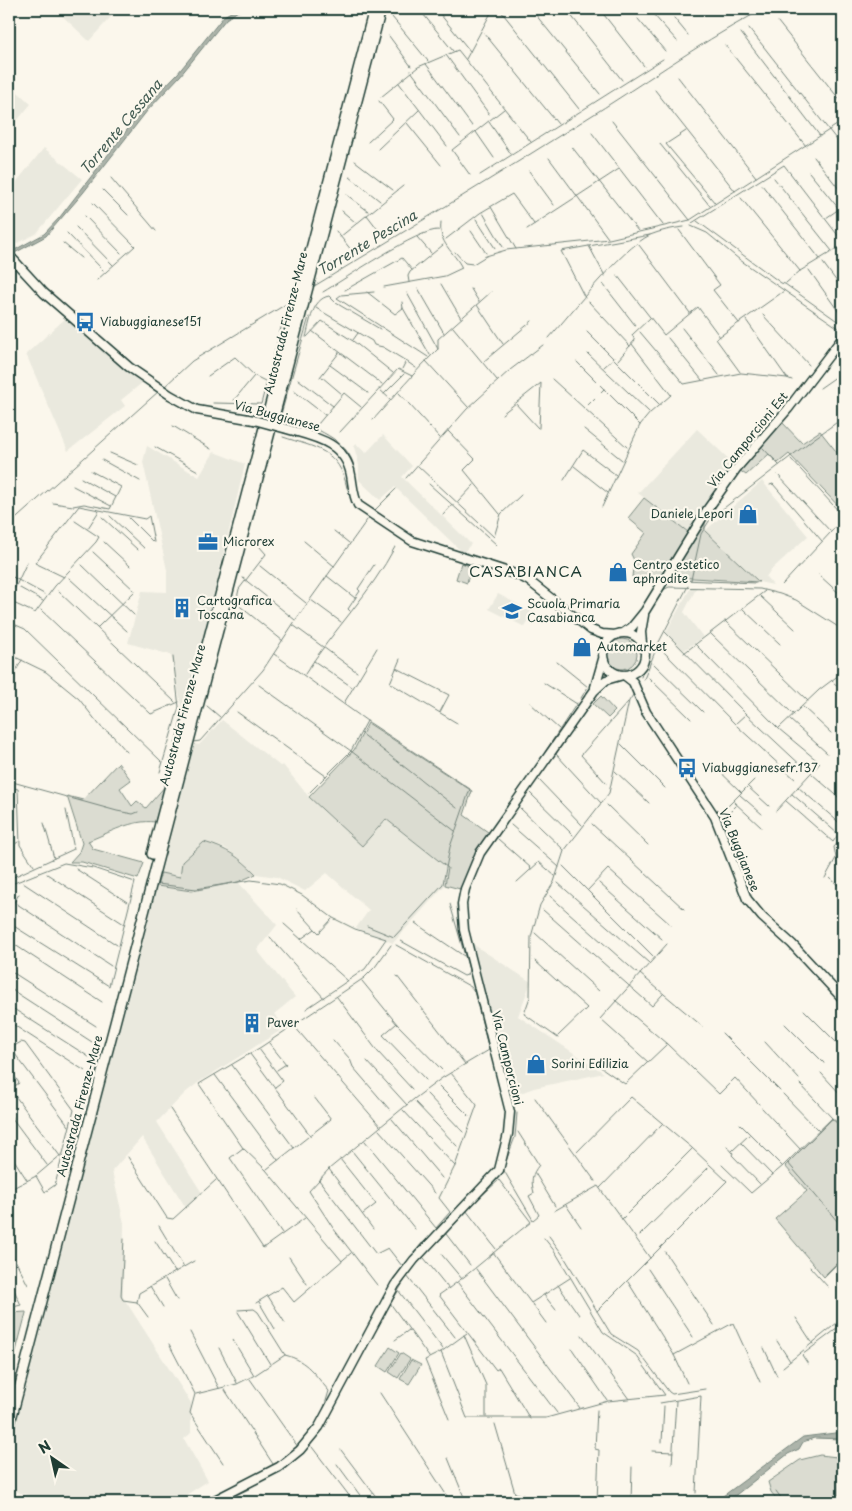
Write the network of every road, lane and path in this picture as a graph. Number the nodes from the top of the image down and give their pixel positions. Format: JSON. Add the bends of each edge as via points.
{"nodes":[{"id":1,"x":374,"y":9,"type":"edge"},
{"id":2,"x":380,"y":9,"type":"edge"},
{"id":3,"x":10,"y":256,"type":"edge"},
{"id":4,"x":307,"y":277,"type":"junction"},
{"id":5,"x":297,"y":317,"type":"junction"},
{"id":6,"x":843,"y":338,"type":"edge"},
{"id":7,"x":645,"y":611,"type":"junction"},
{"id":8,"x":591,"y":630,"type":"junction"},
{"id":9,"x":620,"y":634,"type":"junction"},
{"id":10,"x":642,"y":643,"type":"junction"},
{"id":11,"x":603,"y":655,"type":"junction"},
{"id":12,"x":640,"y":669,"type":"junction"},
{"id":13,"x":623,"y":675,"type":"junction"},
{"id":14,"x":594,"y":691,"type":"junction"},
{"id":15,"x":637,"y":692,"type":"junction"},
{"id":16,"x":843,"y":999,"type":"edge"},
{"id":17,"x":9,"y":1403,"type":"edge"},
{"id":18,"x":9,"y":1427,"type":"edge"},
{"id":19,"x":211,"y":1502,"type":"edge"}],
"edges":[{"from":1,"to":4,"type":"highway","name":"Autostrada Firenze-Mare"},
{"from":2,"to":4,"type":"highway","name":"Autostrada Firenze-Mare"},
{"from":3,"to":8,"type":"main road","name":"Via Buggianese","bridge":true,"via":[[44,293],[129,367],[188,407],[254,420],[324,441],[339,450],[349,467],[358,505],[396,533],[430,548],[522,576]]},
{"from":4,"to":5,"type":"highway","name":"Autostrada Firenze-Mare"},
{"from":5,"to":17,"type":"highway","name":"Autostrada Firenze-Mare"},
{"from":5,"to":18,"type":"highway","name":"Autostrada Firenze-Mare"},
{"from":6,"to":7,"type":"main road","name":"Via Camporcioni Est","via":[[736,469]]},
{"from":7,"to":9,"type":"main road","via":[[632,627]]},
{"from":7,"to":10,"type":"main road","via":[[640,632]]},
{"from":8,"to":9,"type":"main road"},
{"from":8,"to":11,"type":"main road"},
{"from":9,"to":10,"type":"main road","via":[[634,636]]},
{"from":9,"to":11,"type":"main road","via":[[607,642]]},
{"from":10,"to":12,"type":"main road","via":[[645,657]]},
{"from":11,"to":13,"type":"main road","via":[[609,669]]},
{"from":11,"to":14,"type":"main road"},
{"from":12,"to":13,"type":"main road"},
{"from":12,"to":15,"type":"main road"},
{"from":13,"to":14,"type":"main road","via":[[606,680]]},
{"from":13,"to":15,"type":"main road","name":"Via Buggianese","via":[[633,682]]},
{"from":14,"to":19,"type":"main road","name":"Via Camporcioni","via":[[480,853],[465,888],[462,904],[464,930],[510,1112],[499,1170],[394,1285],[327,1416],[300,1450],[279,1467]]},
{"from":15,"to":16,"type":"main road","name":"Via Buggianese","via":[[646,712],[715,817],[747,899]]}]}
